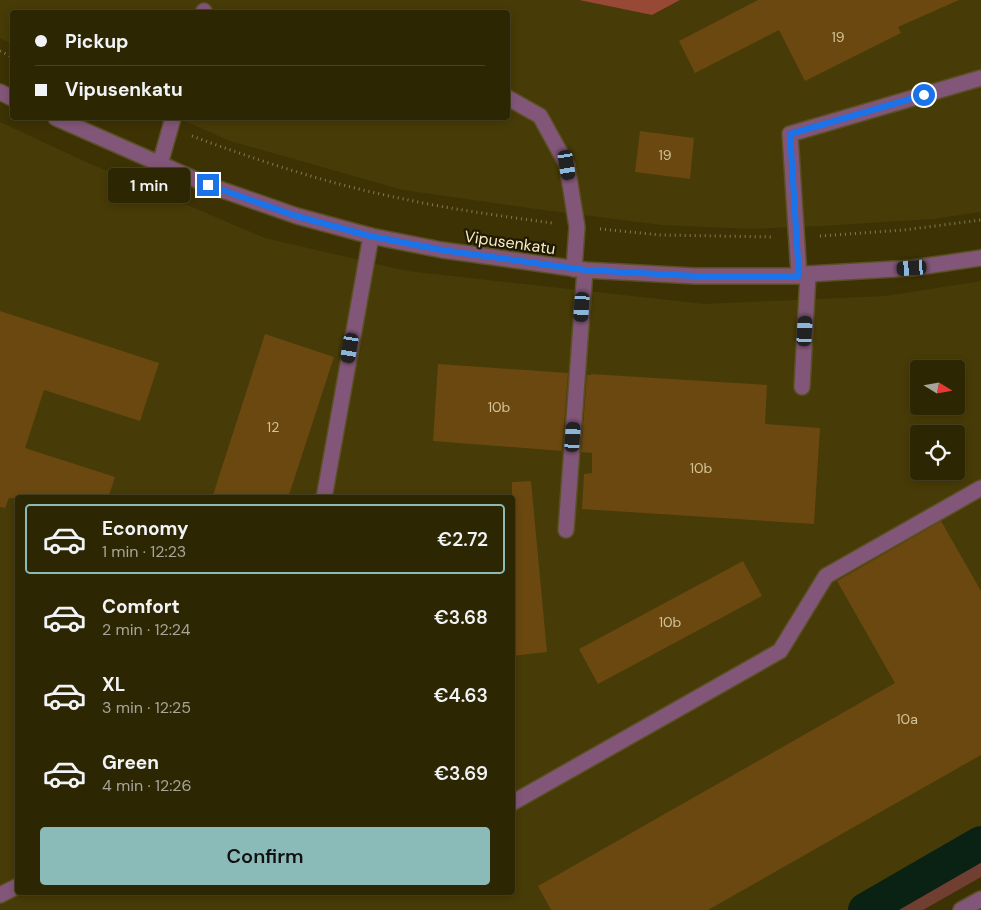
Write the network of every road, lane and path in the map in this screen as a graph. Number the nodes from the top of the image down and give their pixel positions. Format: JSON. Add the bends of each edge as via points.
{"nodes":[{"id":1,"x":981,"y":78,"type":"edge"},
{"id":2,"x":510,"y":99,"type":"edge"},
{"id":3,"x":61,"y":120,"type":"edge"},
{"id":4,"x":172,"y":120,"type":"edge"},
{"id":5,"x":160,"y":164,"type":"junction"},
{"id":6,"x":370,"y":236,"type":"junction"},
{"id":7,"x":981,"y":258,"type":"edge"},
{"id":8,"x":580,"y":269,"type":"junction"},
{"id":9,"x":804,"y":275,"type":"junction"},
{"id":10,"x":802,"y":387,"type":"dead end"},
{"id":11,"x":981,"y":488,"type":"edge"},
{"id":12,"x":325,"y":495,"type":"edge"},
{"id":13,"x":566,"y":530,"type":"dead end"},
{"id":14,"x":515,"y":801,"type":"edge"},
{"id":15,"x":15,"y":888,"type":"edge"},
{"id":16,"x":0,"y":895,"type":"edge"},
{"id":17,"x":981,"y":899,"type":"edge"},
{"id":18,"x":962,"y":910,"type":"edge"}],
"edges":[{"from":1,"to":9,"type":"street","via":[[790,134]]},
{"from":2,"to":8,"type":"street","via":[[540,116],[567,165]]},
{"from":3,"to":5,"type":"street","name":"Vipusenkatu"},
{"from":4,"to":5,"type":"street"},
{"from":5,"to":6,"type":"street","name":"Vipusenkatu","via":[[296,216]]},
{"from":6,"to":8,"type":"street","name":"Vipusenkatu","via":[[442,250]]},
{"from":6,"to":12,"type":"street"},
{"from":7,"to":9,"type":"street","name":"Vipusenkatu","via":[[912,268]]},
{"from":8,"to":9,"type":"street","name":"Vipusenkatu","via":[[695,276]]},
{"from":8,"to":13,"type":"street"},
{"from":9,"to":10,"type":"street"},
{"from":11,"to":14,"type":"street","via":[[826,576],[780,650]]},
{"from":15,"to":16,"type":"street"},
{"from":17,"to":18,"type":"street"}]}
